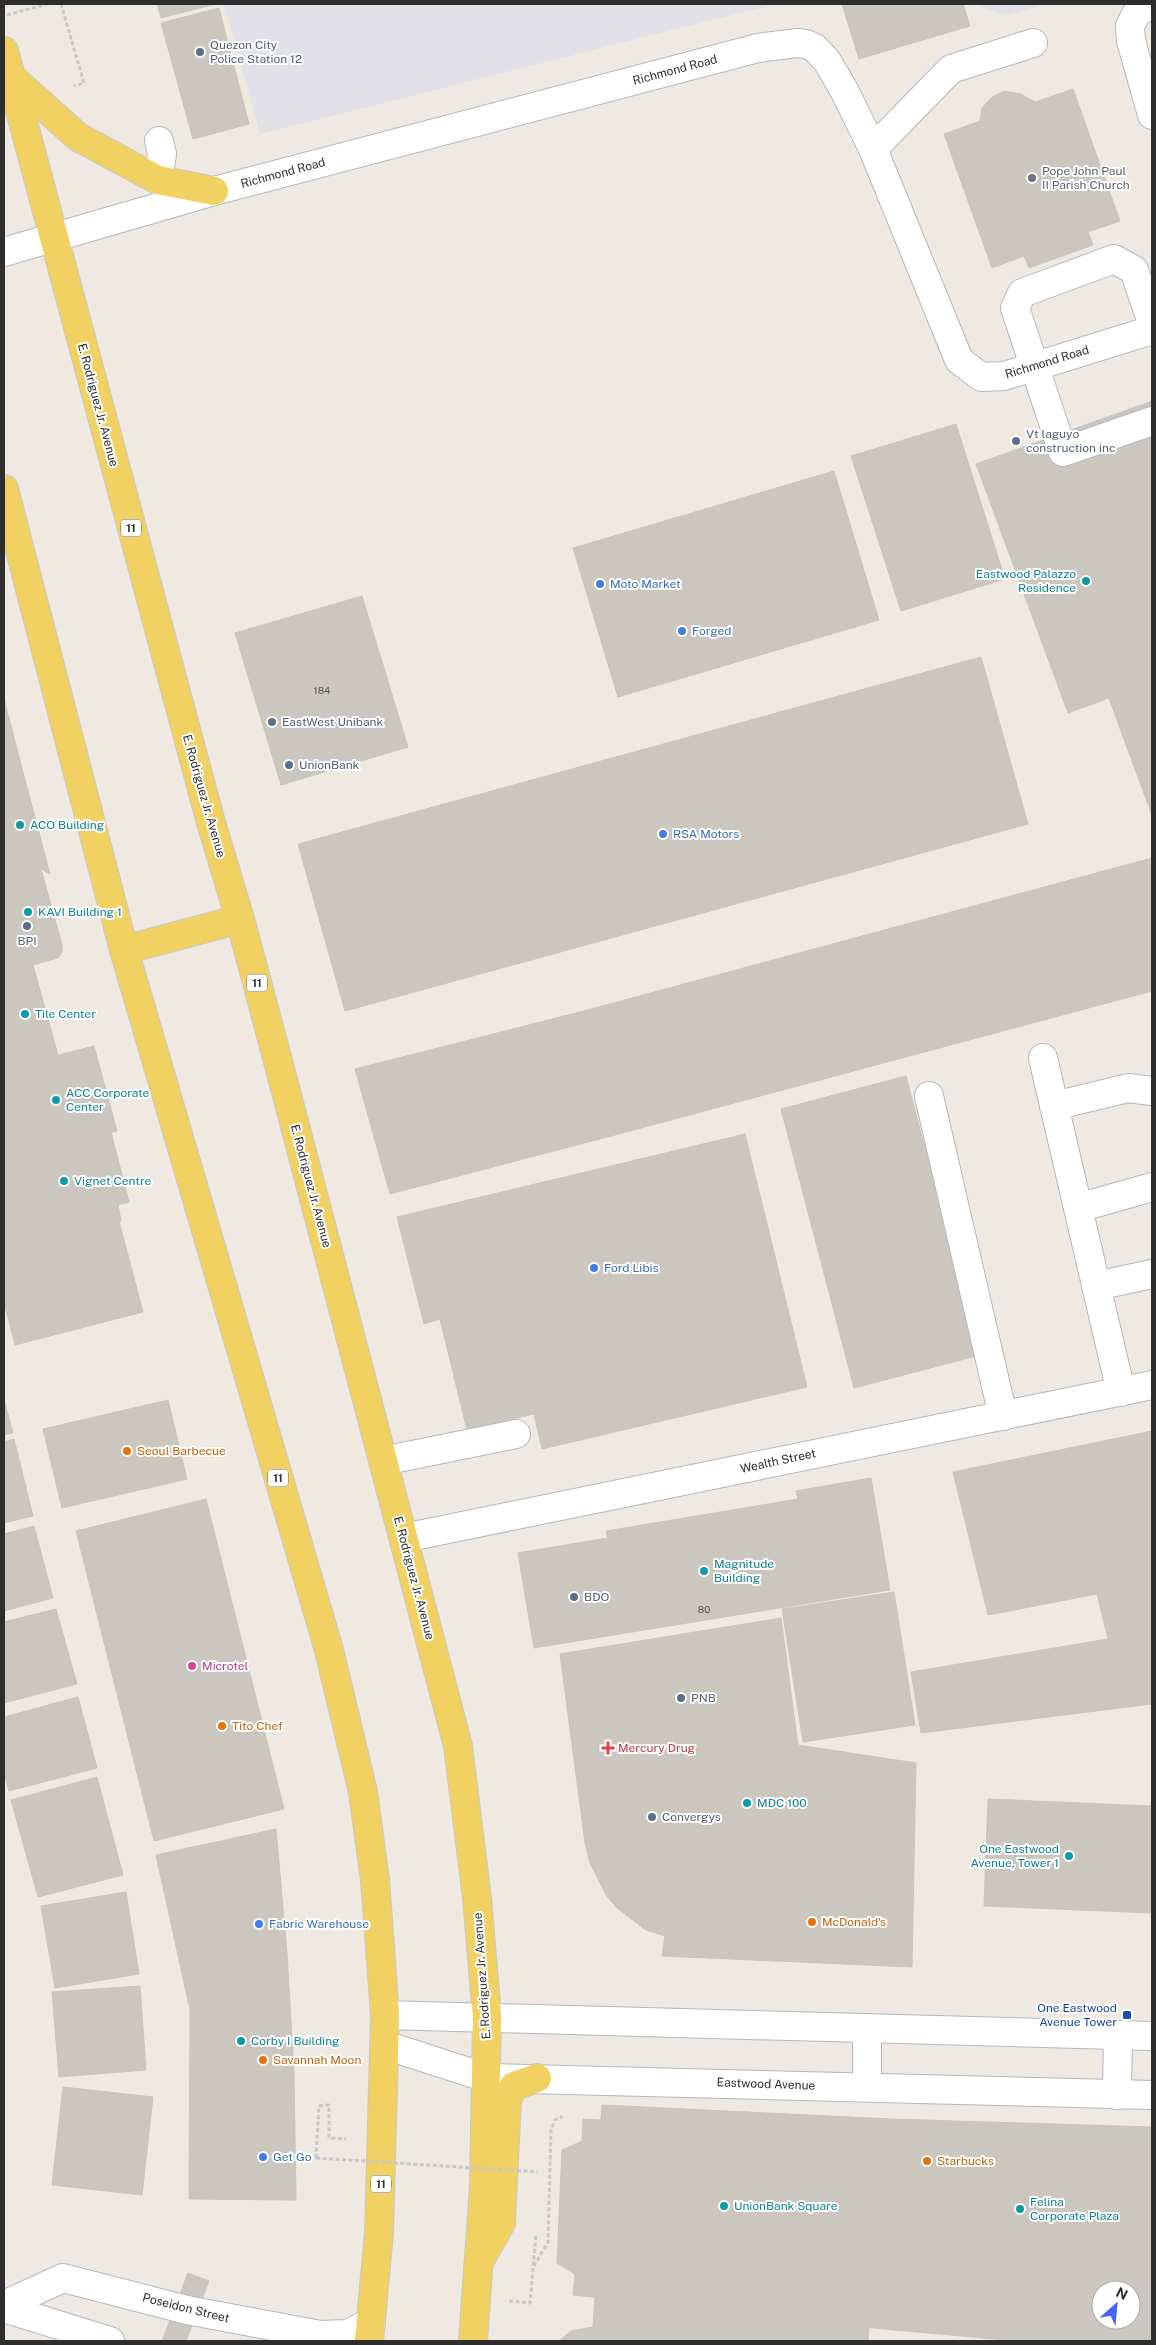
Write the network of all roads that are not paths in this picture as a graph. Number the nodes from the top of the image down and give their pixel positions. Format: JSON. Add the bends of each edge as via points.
{"nodes":[{"id":1,"x":1152,"y":5,"type":"edge"},
{"id":2,"x":1033,"y":43,"type":"dead end"},
{"id":3,"x":4,"y":51,"type":"edge"},
{"id":4,"x":11,"y":77,"type":"junction"},
{"id":5,"x":1152,"y":116,"type":"edge"},
{"id":6,"x":159,"y":141,"type":"dead end"},
{"id":7,"x":873,"y":149,"type":"junction"},
{"id":8,"x":158,"y":180,"type":"junction"},
{"id":9,"x":214,"y":191,"type":"junction"},
{"id":10,"x":53,"y":237,"type":"junction"},
{"id":11,"x":4,"y":252,"type":"edge"},
{"id":12,"x":1152,"y":323,"type":"edge"},
{"id":13,"x":1152,"y":330,"type":"edge"},
{"id":14,"x":1034,"y":366,"type":"junction"},
{"id":15,"x":1152,"y":421,"type":"edge"},
{"id":16,"x":4,"y":489,"type":"edge"},
{"id":17,"x":240,"y":919,"type":"junction"},
{"id":18,"x":124,"y":950,"type":"junction"},
{"id":19,"x":1043,"y":1058,"type":"dead end"},
{"id":20,"x":1152,"y":1091,"type":"edge"},
{"id":21,"x":929,"y":1096,"type":"dead end"},
{"id":22,"x":1054,"y":1106,"type":"junction"},
{"id":23,"x":1152,"y":1187,"type":"edge"},
{"id":24,"x":1078,"y":1208,"type":"junction"},
{"id":25,"x":1152,"y":1274,"type":"edge"},
{"id":26,"x":1096,"y":1286,"type":"junction"},
{"id":27,"x":1152,"y":1385,"type":"edge"},
{"id":28,"x":1121,"y":1392,"type":"junction"},
{"id":29,"x":1004,"y":1416,"type":"junction"},
{"id":30,"x":516,"y":1434,"type":"dead end"},
{"id":31,"x":383,"y":1461,"type":"junction"},
{"id":32,"x":404,"y":1538,"type":"junction"},
{"id":33,"x":385,"y":2015,"type":"junction"},
{"id":34,"x":486,"y":2016,"type":"junction"},
{"id":35,"x":866,"y":2028,"type":"junction"},
{"id":36,"x":1118,"y":2036,"type":"junction"},
{"id":37,"x":1152,"y":2036,"type":"edge"},
{"id":38,"x":385,"y":2045,"type":"junction"},
{"id":39,"x":487,"y":2078,"type":"junction"},
{"id":40,"x":537,"y":2078,"type":"junction"},
{"id":41,"x":867,"y":2087,"type":"junction"},
{"id":42,"x":1117,"y":2095,"type":"junction"},
{"id":43,"x":1152,"y":2095,"type":"edge"},
{"id":44,"x":479,"y":2260,"type":"junction"},
{"id":45,"x":4,"y":2306,"type":"edge"},
{"id":46,"x":370,"y":2332,"type":"edge"},
{"id":47,"x":110,"y":2341,"type":"edge"},
{"id":48,"x":472,"y":2341,"type":"edge"}],
"edges":[{"from":1,"to":5,"type":"street","via":[[1137,12],[1130,26],[1131,41]]},
{"from":2,"to":7,"type":"street","via":[[952,69]]},
{"from":3,"to":4,"type":"main road","name":"E. Rodriguez Jr. Avenue","number":"11"},
{"from":4,"to":8,"type":"main road","via":[[78,137]]},
{"from":4,"to":10,"type":"main road","name":"E. Rodriguez Jr. Avenue","number":"11"},
{"from":6,"to":8,"type":"street","via":[[162,154]]},
{"from":7,"to":9,"type":"street","name":"Richmond Road","via":[[827,61],[815,48],[798,43],[758,48]]},
{"from":7,"to":14,"type":"street","name":"Richmond Road","via":[[959,360],[981,377],[1004,376]]},
{"from":8,"to":9,"type":"main road"},
{"from":9,"to":10,"type":"street","name":"Richmond Road"},
{"from":10,"to":11,"type":"street","name":"Richmond Road"},
{"from":10,"to":17,"type":"main road","name":"E. Rodriguez Jr. Avenue","number":"11"},
{"from":12,"to":14,"type":"street","via":[[1134,270],[1114,260],[1022,293],[1015,308]]},
{"from":13,"to":14,"type":"street","name":"Richmond Road"},
{"from":14,"to":15,"type":"street","via":[[1063,452]]},
{"from":16,"to":18,"type":"main road","number":"11"},
{"from":17,"to":18,"type":"main road"},
{"from":17,"to":31,"type":"main road","name":"E. Rodriguez Jr. Avenue","number":"11"},
{"from":18,"to":33,"type":"main road","number":"11","via":[[323,1631],[359,1775],[375,1880]]},
{"from":19,"to":22,"type":"street"},
{"from":20,"to":22,"type":"street","via":[[1128,1088]]},
{"from":21,"to":29,"type":"street"},
{"from":22,"to":24,"type":"street"},
{"from":23,"to":24,"type":"street"},
{"from":24,"to":26,"type":"street"},
{"from":25,"to":26,"type":"street"},
{"from":26,"to":28,"type":"street"},
{"from":27,"to":28,"type":"street","name":"Wealth Street"},
{"from":28,"to":29,"type":"street","name":"Wealth Street"},
{"from":29,"to":32,"type":"street","name":"Wealth Street"},
{"from":30,"to":31,"type":"street"},
{"from":31,"to":32,"type":"main road","name":"E. Rodriguez Jr. Avenue","number":"11"},
{"from":32,"to":34,"type":"main road","name":"E. Rodriguez Jr. Avenue","number":"11","via":[[458,1746],[477,1898]]},
{"from":33,"to":34,"type":"street"},
{"from":33,"to":38,"type":"main road","number":"11"},
{"from":34,"to":35,"type":"street"},
{"from":34,"to":39,"type":"main road","name":"E. Rodriguez Jr. Avenue","number":"11"},
{"from":35,"to":36,"type":"street"},
{"from":35,"to":41,"type":"street"},
{"from":36,"to":37,"type":"street"},
{"from":36,"to":42,"type":"street"},
{"from":38,"to":39,"type":"street","name":"Eastwood Avenue"},
{"from":38,"to":46,"type":"main road","number":"11","via":[[379,2233]]},
{"from":39,"to":40,"type":"street","name":"Eastwood Avenue"},
{"from":39,"to":44,"type":"main road","name":"E. Rodriguez Jr. Avenue","number":"11"},
{"from":40,"to":41,"type":"street","name":"Eastwood Avenue"},
{"from":40,"to":44,"type":"main road","via":[[514,2086],[507,2099],[501,2223]]},
{"from":41,"to":42,"type":"street","name":"Eastwood Avenue"},
{"from":42,"to":43,"type":"street","name":"Eastwood Avenue"},
{"from":44,"to":48,"type":"main road","name":"E. Rodriguez Jr. Avenue","number":"11"},
{"from":45,"to":46,"type":"street","name":"Poseidon Street","via":[[63,2278],[187,2310],[320,2335]]},
{"from":45,"to":47,"type":"street","name":"Poseidon Street"}]}
